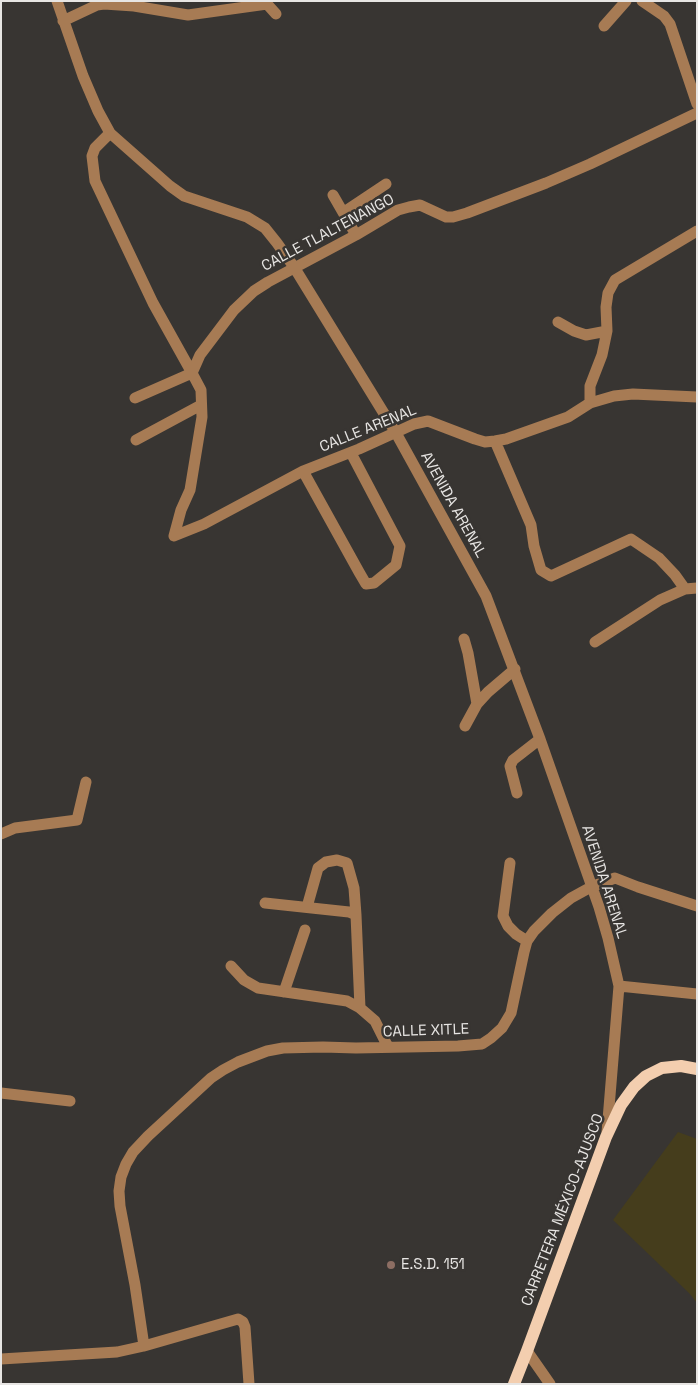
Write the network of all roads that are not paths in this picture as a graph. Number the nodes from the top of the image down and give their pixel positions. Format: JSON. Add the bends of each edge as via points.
{"nodes":[{"id":1,"x":57,"y":1,"type":"edge"},
{"id":2,"x":209,"y":1,"type":"edge"},
{"id":3,"x":626,"y":1,"type":"edge"},
{"id":4,"x":642,"y":1,"type":"edge"},
{"id":5,"x":195,"y":14,"type":"junction"},
{"id":6,"x":276,"y":14,"type":"dead end"},
{"id":7,"x":63,"y":21,"type":"junction"},
{"id":8,"x":604,"y":26,"type":"dead end"},
{"id":9,"x":697,"y":104,"type":"edge"},
{"id":10,"x":697,"y":114,"type":"edge"},
{"id":11,"x":110,"y":133,"type":"junction"},
{"id":12,"x":386,"y":184,"type":"dead end"},
{"id":13,"x":333,"y":195,"type":"dead end"},
{"id":14,"x":344,"y":212,"type":"junction"},
{"id":15,"x":697,"y":231,"type":"edge"},
{"id":16,"x":356,"y":235,"type":"junction"},
{"id":17,"x":294,"y":267,"type":"junction"},
{"id":18,"x":558,"y":322,"type":"dead end"},
{"id":19,"x":607,"y":332,"type":"junction"},
{"id":20,"x":192,"y":373,"type":"junction"},
{"id":21,"x":697,"y":397,"type":"edge"},
{"id":22,"x":135,"y":398,"type":"dead end"},
{"id":23,"x":590,"y":403,"type":"junction"},
{"id":24,"x":201,"y":405,"type":"junction"},
{"id":25,"x":396,"y":433,"type":"junction"},
{"id":26,"x":136,"y":440,"type":"dead end"},
{"id":27,"x":494,"y":441,"type":"junction"},
{"id":28,"x":351,"y":453,"type":"junction"},
{"id":29,"x":303,"y":471,"type":"junction"},
{"id":30,"x":691,"y":588,"type":"edge"},
{"id":31,"x":464,"y":639,"type":"dead end"},
{"id":32,"x":595,"y":642,"type":"dead end"},
{"id":33,"x":515,"y":669,"type":"junction"},
{"id":34,"x":477,"y":704,"type":"junction"},
{"id":35,"x":465,"y":726,"type":"dead end"},
{"id":36,"x":540,"y":739,"type":"junction"},
{"id":37,"x":86,"y":782,"type":"dead end"},
{"id":38,"x":517,"y":793,"type":"dead end"},
{"id":39,"x":1,"y":834,"type":"edge"},
{"id":40,"x":510,"y":863,"type":"dead end"},
{"id":41,"x":591,"y":887,"type":"junction"},
{"id":42,"x":265,"y":902,"type":"dead end"},
{"id":43,"x":697,"y":906,"type":"edge"},
{"id":44,"x":307,"y":907,"type":"junction"},
{"id":45,"x":356,"y":914,"type":"junction"},
{"id":46,"x":305,"y":930,"type":"dead end"},
{"id":47,"x":527,"y":941,"type":"junction"},
{"id":48,"x":231,"y":966,"type":"dead end"},
{"id":49,"x":619,"y":986,"type":"junction"},
{"id":50,"x":284,"y":992,"type":"junction"},
{"id":51,"x":697,"y":994,"type":"edge"},
{"id":52,"x":360,"y":1008,"type":"junction"},
{"id":53,"x":388,"y":1047,"type":"junction"},
{"id":54,"x":697,"y":1069,"type":"edge"},
{"id":55,"x":1,"y":1093,"type":"edge"},
{"id":56,"x":70,"y":1101,"type":"dead end"},
{"id":57,"x":606,"y":1137,"type":"junction"},
{"id":58,"x":144,"y":1346,"type":"junction"},
{"id":59,"x":528,"y":1351,"type":"junction"},
{"id":60,"x":1,"y":1359,"type":"edge"},
{"id":61,"x":249,"y":1384,"type":"edge"},
{"id":62,"x":514,"y":1384,"type":"edge"},
{"id":63,"x":550,"y":1384,"type":"edge"}],
"edges":[{"from":1,"to":7,"type":"street","name":"AVENIDA ARENAL"},
{"from":2,"to":5,"type":"street"},
{"from":3,"to":8,"type":"street"},
{"from":4,"to":9,"type":"street","via":[[670,24]]},
{"from":5,"to":6,"type":"street","via":[[268,4]]},
{"from":5,"to":7,"type":"street","via":[[104,4]]},
{"from":7,"to":11,"type":"street","name":"AVENIDA ARENAL","via":[[98,112]]},
{"from":10,"to":16,"type":"street","name":"CALLE TLALTENANGO","via":[[590,164],[492,204],[446,217],[420,205],[409,206]]},
{"from":11,"to":17,"type":"street","name":"AVENIDA ARENAL","via":[[184,196],[247,217],[265,228]]},
{"from":11,"to":20,"type":"street","via":[[95,148],[92,156],[95,181],[153,304]]},
{"from":12,"to":14,"type":"street"},
{"from":13,"to":14,"type":"street"},
{"from":14,"to":16,"type":"street"},
{"from":15,"to":19,"type":"street","via":[[615,280],[608,293]]},
{"from":16,"to":17,"type":"street","name":"CALLE TLALTENANGO"},
{"from":17,"to":20,"type":"street","name":"CALLE TLALTENANGO","via":[[254,291],[234,310],[200,356]]},
{"from":17,"to":25,"type":"street","name":"AVENIDA ARENAL"},
{"from":18,"to":19,"type":"street","via":[[586,335]]},
{"from":19,"to":23,"type":"street","via":[[590,386]]},
{"from":20,"to":22,"type":"street"},
{"from":20,"to":24,"type":"street","via":[[201,390]]},
{"from":21,"to":23,"type":"street","name":"CALLE ARENAL","via":[[633,394]]},
{"from":23,"to":27,"type":"street","name":"CALLE ARENAL","via":[[568,417]]},
{"from":24,"to":26,"type":"street"},
{"from":24,"to":29,"type":"street","name":"CALLE ARENAL","via":[[202,418],[190,490],[174,536],[204,524]]},
{"from":25,"to":27,"type":"street","name":"CALLE ARENAL","via":[[428,421],[475,439]]},
{"from":25,"to":28,"type":"street","name":"CALLE ARENAL"},
{"from":25,"to":33,"type":"street","name":"AVENIDA ARENAL","via":[[486,596]]},
{"from":27,"to":30,"type":"street","via":[[531,525],[541,570],[551,576],[631,539]]},
{"from":28,"to":29,"type":"street","name":"CALLE ARENAL"},
{"from":28,"to":29,"type":"street","via":[[400,546],[396,566],[374,584],[366,584]]},
{"from":30,"to":32,"type":"street","via":[[660,600]]},
{"from":31,"to":34,"type":"street"},
{"from":33,"to":34,"type":"street"},
{"from":33,"to":36,"type":"street","name":"AVENIDA ARENAL"},
{"from":34,"to":35,"type":"street"},
{"from":36,"to":38,"type":"street","via":[[510,766]]},
{"from":36,"to":41,"type":"street","name":"AVENIDA ARENAL"},
{"from":37,"to":39,"type":"street","via":[[77,820],[16,828]]},
{"from":40,"to":47,"type":"street","via":[[503,916],[508,926]]},
{"from":41,"to":43,"type":"street","name":"CALLE XITLE","via":[[615,878]]},
{"from":41,"to":47,"type":"street","name":"CALLE XITLE","via":[[552,913]]},
{"from":41,"to":49,"type":"street","name":"AVENIDA ARENAL"},
{"from":42,"to":44,"type":"street"},
{"from":44,"to":45,"type":"street"},
{"from":44,"to":45,"type":"street","via":[[318,868],[337,860],[347,863],[354,888]]},
{"from":45,"to":52,"type":"street"},
{"from":46,"to":50,"type":"street"},
{"from":47,"to":53,"type":"street","name":"CALLE XITLE","via":[[511,1013],[491,1038],[473,1045]]},
{"from":48,"to":50,"type":"street","via":[[244,980],[258,988]]},
{"from":49,"to":51,"type":"street"},
{"from":49,"to":57,"type":"street","name":"AVENIDA ARENAL"},
{"from":50,"to":52,"type":"street","via":[[347,1001]]},
{"from":52,"to":53,"type":"street","via":[[375,1022]]},
{"from":53,"to":58,"type":"street","name":"CALLE XITLE","via":[[283,1048],[251,1057],[212,1078],[133,1152],[121,1177],[119,1191]]},
{"from":54,"to":57,"type":"main road","name":"CARRETERA MÉXICO-AJUSCO","via":[[681,1066],[662,1068],[646,1076],[621,1105]]},
{"from":55,"to":56,"type":"street"},
{"from":57,"to":59,"type":"main road","name":"CARRETERA MÉXICO-AJUSCO"},
{"from":58,"to":60,"type":"street","via":[[117,1352]]},
{"from":58,"to":61,"type":"street","via":[[238,1319],[245,1327]]},
{"from":59,"to":62,"type":"main road","name":"CARRETERA MÉXICO-AJUSCO"},
{"from":59,"to":63,"type":"street"}]}
